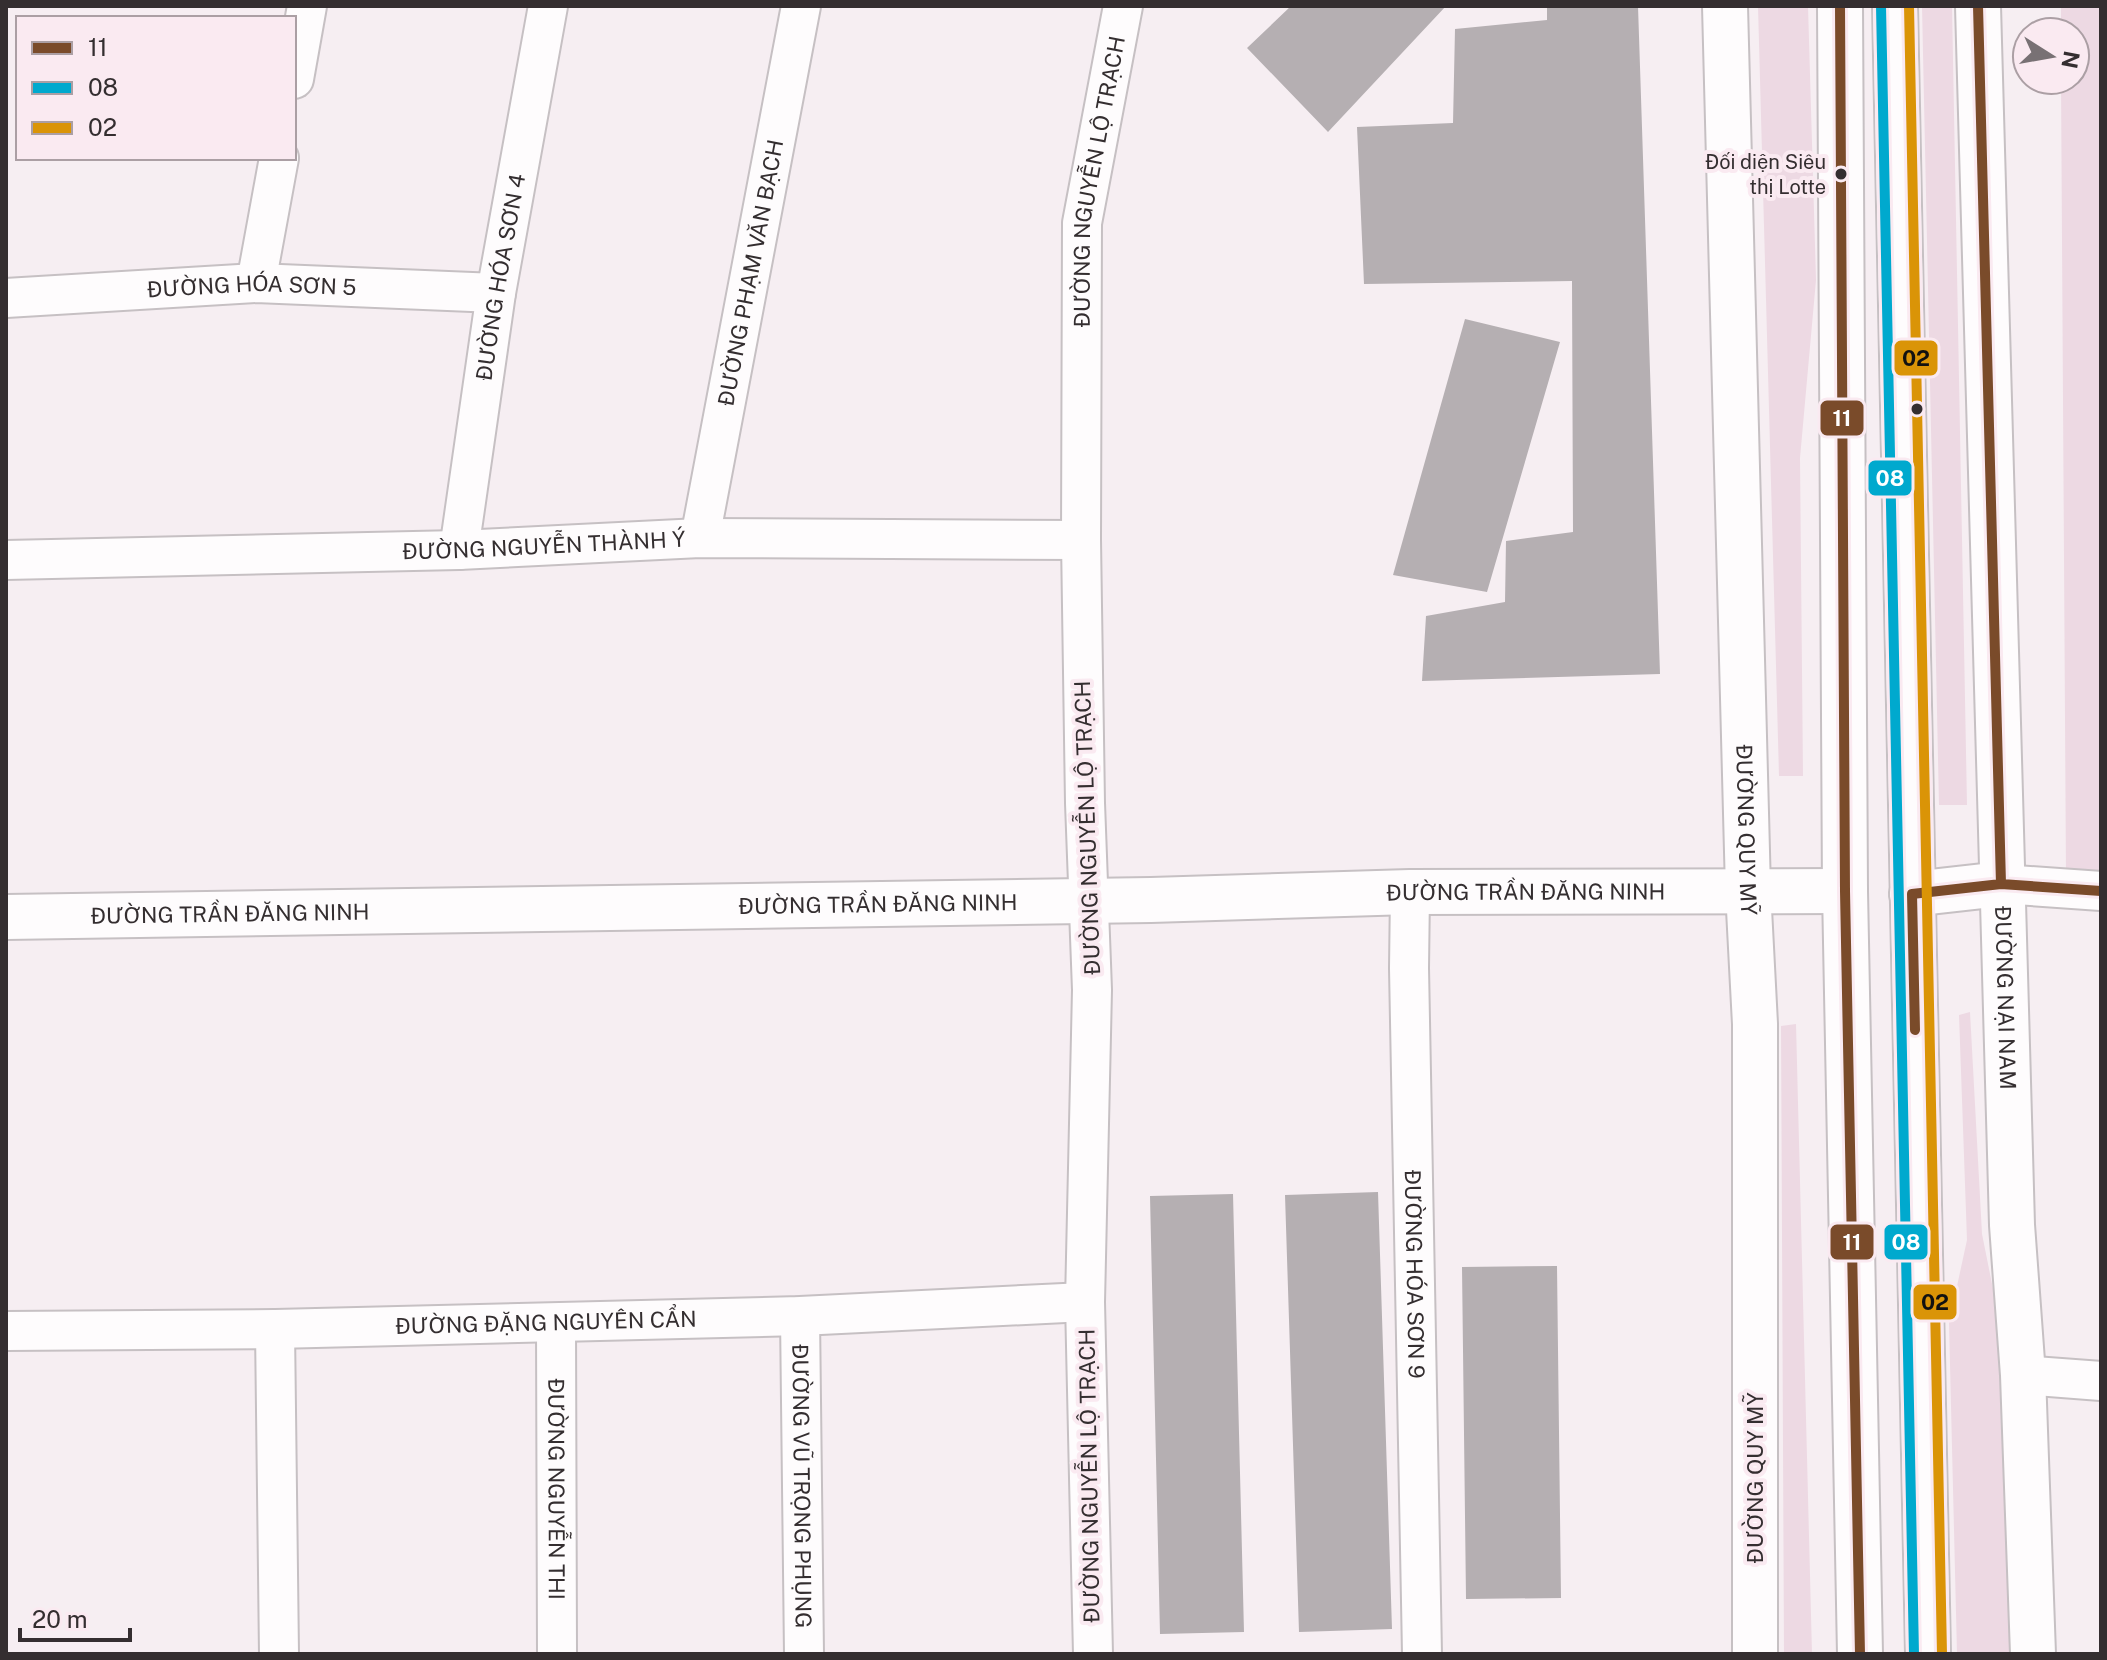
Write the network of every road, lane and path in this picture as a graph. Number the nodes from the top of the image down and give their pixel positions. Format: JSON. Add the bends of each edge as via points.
{"nodes":[{"id":1,"x":307,"y":6,"type":"edge"},
{"id":2,"x":548,"y":6,"type":"edge"},
{"id":3,"x":801,"y":6,"type":"edge"},
{"id":4,"x":1123,"y":6,"type":"edge"},
{"id":5,"x":1725,"y":6,"type":"edge"},
{"id":6,"x":1840,"y":6,"type":"edge"},
{"id":7,"x":1895,"y":6,"type":"edge"},
{"id":8,"x":1978,"y":6,"type":"edge"},
{"id":9,"x":296,"y":68,"type":"edge"},
{"id":10,"x":279,"y":160,"type":"edge"},
{"id":11,"x":256,"y":283,"type":"junction"},
{"id":12,"x":496,"y":293,"type":"junction"},
{"id":13,"x":6,"y":298,"type":"edge"},
{"id":14,"x":700,"y":538,"type":"junction"},
{"id":15,"x":1081,"y":540,"type":"junction"},
{"id":16,"x":459,"y":550,"type":"junction"},
{"id":17,"x":6,"y":560,"type":"edge"},
{"id":18,"x":2001,"y":884,"type":"junction"},
{"id":19,"x":1748,"y":890,"type":"junction"},
{"id":20,"x":1845,"y":891,"type":"junction"},
{"id":21,"x":2101,"y":891,"type":"edge"},
{"id":22,"x":1410,"y":892,"type":"junction"},
{"id":23,"x":1912,"y":894,"type":"junction"},
{"id":24,"x":1090,"y":899,"type":"junction"},
{"id":25,"x":6,"y":917,"type":"edge"},
{"id":26,"x":1085,"y":1302,"type":"junction"},
{"id":27,"x":800,"y":1316,"type":"junction"},
{"id":28,"x":556,"y":1323,"type":"junction"},
{"id":29,"x":275,"y":1329,"type":"junction"},
{"id":30,"x":6,"y":1331,"type":"edge"},
{"id":31,"x":2023,"y":1375,"type":"junction"},
{"id":32,"x":2101,"y":1381,"type":"edge"},
{"id":33,"x":279,"y":1654,"type":"edge"},
{"id":34,"x":557,"y":1654,"type":"edge"},
{"id":35,"x":804,"y":1654,"type":"edge"},
{"id":36,"x":1093,"y":1654,"type":"edge"},
{"id":37,"x":1422,"y":1654,"type":"edge"},
{"id":38,"x":1755,"y":1654,"type":"edge"},
{"id":39,"x":1860,"y":1654,"type":"edge"},
{"id":40,"x":1928,"y":1654,"type":"edge"},
{"id":41,"x":2033,"y":1654,"type":"edge"}],
"edges":[{"from":1,"to":9,"type":"street"},
{"from":2,"to":12,"type":"street","name":"ĐƯỜNG HÓA SƠN 4"},
{"from":3,"to":14,"type":"street","name":"ĐƯỜNG PHẠM VĂN BẠCH"},
{"from":4,"to":15,"type":"street","name":"ĐƯỜNG NGUYỄN LỘ TRẠCH","via":[[1082,223]]},
{"from":5,"to":19,"type":"main road","name":"ĐƯỜNG QUY MỸ"},
{"from":6,"to":20,"type":"main road"},
{"from":7,"to":23,"type":"main road"},
{"from":8,"to":18,"type":"main road","name":"ĐƯỜNG NẠI NAM"},
{"from":10,"to":11,"type":"street"},
{"from":11,"to":12,"type":"street","name":"ĐƯỜNG HÓA SƠN 5"},
{"from":11,"to":13,"type":"street","name":"ĐƯỜNG HÓA SƠN 5"},
{"from":12,"to":16,"type":"street","name":"ĐƯỜNG HÓA SƠN 4"},
{"from":14,"to":15,"type":"street","name":"ĐƯỜNG NGUYỄN THÀNH Ý"},
{"from":14,"to":16,"type":"street","name":"ĐƯỜNG NGUYỄN THÀNH Ý"},
{"from":15,"to":24,"type":"street","name":"ĐƯỜNG NGUYỄN LỘ TRẠCH"},
{"from":16,"to":17,"type":"street","name":"ĐƯỜNG NGUYỄN THÀNH Ý"},
{"from":18,"to":21,"type":"street"},
{"from":18,"to":23,"type":"main road"},
{"from":18,"to":31,"type":"main road","name":"ĐƯỜNG NẠI NAM","via":[[2012,1225]]},
{"from":19,"to":20,"type":"main road","name":"ĐƯỜNG TRẦN ĐĂNG NINH"},
{"from":19,"to":22,"type":"main road","name":"ĐƯỜNG TRẦN ĐĂNG NINH"},
{"from":19,"to":38,"type":"main road","name":"ĐƯỜNG QUY MỸ","via":[[1755,1024]]},
{"from":20,"to":39,"type":"main road"},
{"from":22,"to":24,"type":"main road","name":"ĐƯỜNG TRẦN ĐĂNG NINH"},
{"from":22,"to":37,"type":"street","name":"ĐƯỜNG HÓA SƠN 9"},
{"from":23,"to":40,"type":"main road"},
{"from":24,"to":25,"type":"main road","name":"ĐƯỜNG TRẦN ĐĂNG NINH"},
{"from":24,"to":26,"type":"street","name":"ĐƯỜNG NGUYỄN LỘ TRẠCH"},
{"from":26,"to":27,"type":"street","name":"ĐƯỜNG ĐẶNG NGUYÊN CẨN"},
{"from":26,"to":36,"type":"street","name":"ĐƯỜNG NGUYỄN LỘ TRẠCH"},
{"from":27,"to":28,"type":"street","name":"ĐƯỜNG ĐẶNG NGUYÊN CẨN"},
{"from":27,"to":35,"type":"street","name":"ĐƯỜNG VŨ TRỌNG PHỤNG"},
{"from":28,"to":29,"type":"street","name":"ĐƯỜNG ĐẶNG NGUYÊN CẨN"},
{"from":28,"to":34,"type":"street","name":"ĐƯỜNG NGUYỄN THI"},
{"from":29,"to":30,"type":"street","name":"ĐƯỜNG ĐẶNG NGUYÊN CẨN"},
{"from":29,"to":33,"type":"street"},
{"from":31,"to":32,"type":"street"},
{"from":31,"to":41,"type":"main road","name":"ĐƯỜNG NẠI NAM"}]}
